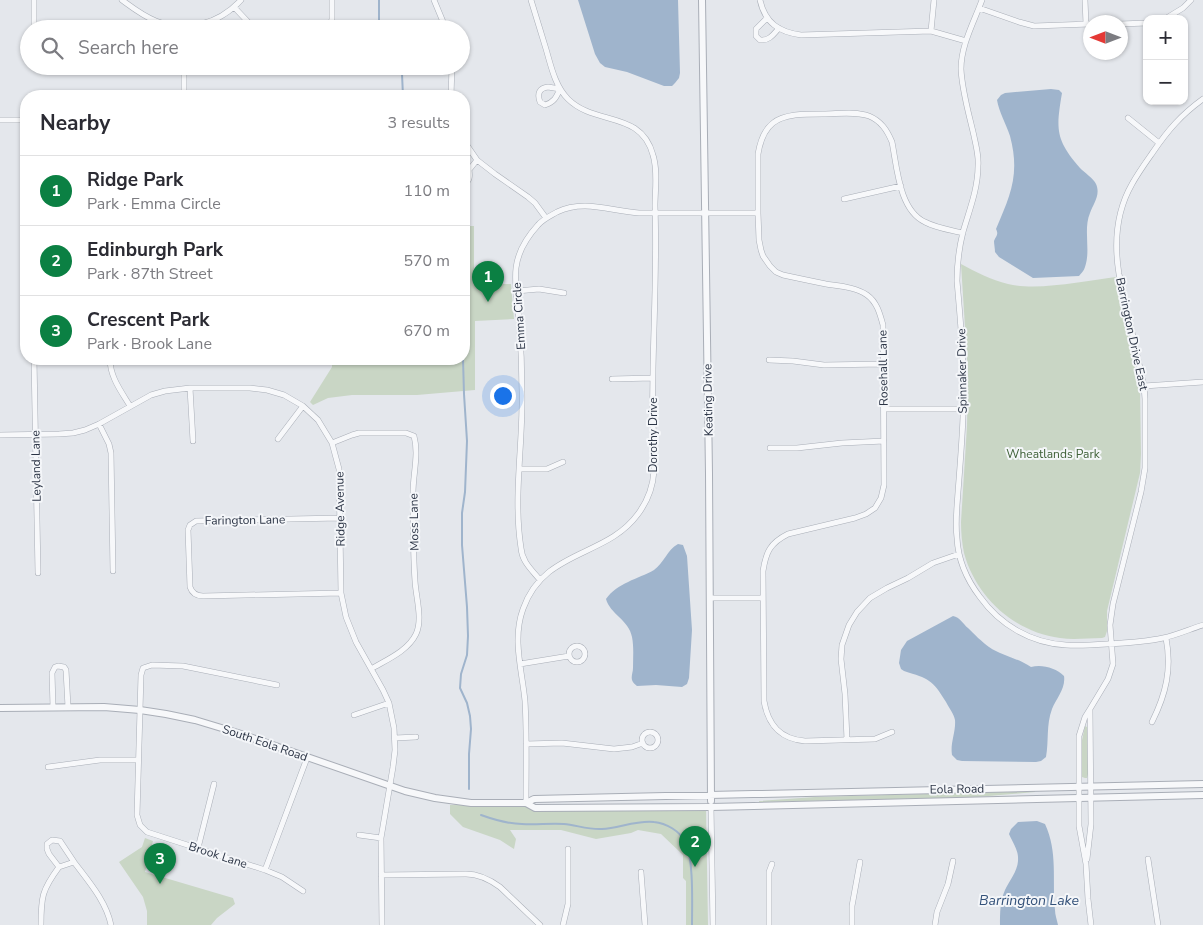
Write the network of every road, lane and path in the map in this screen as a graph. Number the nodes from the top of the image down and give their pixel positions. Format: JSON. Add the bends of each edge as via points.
{"nodes":[{"id":1,"x":34,"y":0,"type":"edge"},
{"id":2,"x":122,"y":0,"type":"edge"},
{"id":3,"x":241,"y":0,"type":"edge"},
{"id":4,"x":332,"y":0,"type":"edge"},
{"id":5,"x":434,"y":0,"type":"edge"},
{"id":6,"x":531,"y":0,"type":"edge"},
{"id":7,"x":702,"y":0,"type":"edge"},
{"id":8,"x":760,"y":0,"type":"edge"},
{"id":9,"x":934,"y":0,"type":"edge"},
{"id":10,"x":982,"y":0,"type":"edge"},
{"id":11,"x":1085,"y":0,"type":"edge"},
{"id":12,"x":1191,"y":0,"type":"edge"},
{"id":13,"x":234,"y":7,"type":"junction"},
{"id":14,"x":979,"y":8,"type":"junction"},
{"id":15,"x":1087,"y":15,"type":"edge"},
{"id":16,"x":1172,"y":15,"type":"edge"},
{"id":17,"x":767,"y":18,"type":"junction"},
{"id":18,"x":34,"y":20,"type":"edge"},
{"id":19,"x":155,"y":20,"type":"edge"},
{"id":20,"x":213,"y":20,"type":"edge"},
{"id":21,"x":246,"y":20,"type":"edge"},
{"id":22,"x":332,"y":20,"type":"edge"},
{"id":23,"x":442,"y":20,"type":"edge"},
{"id":24,"x":1143,"y":23,"type":"edge"},
{"id":25,"x":1083,"y":24,"type":"edge"},
{"id":26,"x":1128,"y":24,"type":"edge"},
{"id":27,"x":779,"y":28,"type":"junction"},
{"id":28,"x":931,"y":31,"type":"junction"},
{"id":29,"x":966,"y":41,"type":"junction"},
{"id":30,"x":184,"y":75,"type":"edge"},
{"id":31,"x":452,"y":75,"type":"edge"},
{"id":32,"x":560,"y":88,"type":"junction"},
{"id":33,"x":184,"y":90,"type":"edge"},
{"id":34,"x":451,"y":90,"type":"edge"},
{"id":35,"x":1203,"y":99,"type":"edge"},
{"id":36,"x":1128,"y":118,"type":"dead end"},
{"id":37,"x":0,"y":120,"type":"edge"},
{"id":38,"x":20,"y":120,"type":"edge"},
{"id":39,"x":1159,"y":143,"type":"junction"},
{"id":40,"x":470,"y":150,"type":"edge"},
{"id":41,"x":477,"y":160,"type":"junction"},
{"id":42,"x":470,"y":166,"type":"edge"},
{"id":43,"x":901,"y":186,"type":"junction"},
{"id":44,"x":844,"y":199,"type":"dead end"},
{"id":45,"x":656,"y":213,"type":"junction"},
{"id":46,"x":705,"y":213,"type":"junction"},
{"id":47,"x":758,"y":213,"type":"junction"},
{"id":48,"x":546,"y":218,"type":"junction"},
{"id":49,"x":963,"y":233,"type":"junction"},
{"id":50,"x":517,"y":290,"type":"junction"},
{"id":51,"x":564,"y":293,"type":"dead end"},
{"id":52,"x":769,"y":360,"type":"dead end"},
{"id":53,"x":883,"y":364,"type":"junction"},
{"id":54,"x":34,"y":365,"type":"edge"},
{"id":55,"x":110,"y":365,"type":"edge"},
{"id":56,"x":653,"y":378,"type":"junction"},
{"id":57,"x":612,"y":379,"type":"dead end"},
{"id":58,"x":1203,"y":382,"type":"edge"},
{"id":59,"x":1144,"y":386,"type":"junction"},
{"id":60,"x":190,"y":388,"type":"junction"},
{"id":61,"x":130,"y":406,"type":"junction"},
{"id":62,"x":303,"y":406,"type":"junction"},
{"id":63,"x":884,"y":409,"type":"junction"},
{"id":64,"x":963,"y":409,"type":"junction"},
{"id":65,"x":99,"y":424,"type":"junction"},
{"id":66,"x":0,"y":435,"type":"edge"},
{"id":67,"x":36,"y":435,"type":"junction"},
{"id":68,"x":278,"y":439,"type":"dead end"},
{"id":69,"x":193,"y":441,"type":"dead end"},
{"id":70,"x":884,"y":441,"type":"junction"},
{"id":71,"x":332,"y":443,"type":"junction"},
{"id":72,"x":770,"y":448,"type":"dead end"},
{"id":73,"x":563,"y":462,"type":"dead end"},
{"id":74,"x":519,"y":469,"type":"junction"},
{"id":75,"x":340,"y":518,"type":"junction"},
{"id":76,"x":959,"y":554,"type":"junction"},
{"id":77,"x":113,"y":572,"type":"dead end"},
{"id":78,"x":38,"y":573,"type":"dead end"},
{"id":79,"x":540,"y":580,"type":"junction"},
{"id":80,"x":342,"y":593,"type":"junction"},
{"id":81,"x":710,"y":598,"type":"junction"},
{"id":82,"x":763,"y":598,"type":"junction"},
{"id":83,"x":1203,"y":625,"type":"edge"},
{"id":84,"x":1166,"y":638,"type":"junction"},
{"id":85,"x":1112,"y":644,"type":"junction"},
{"id":86,"x":569,"y":656,"type":"dead end"},
{"id":87,"x":520,"y":664,"type":"junction"},
{"id":88,"x":371,"y":669,"type":"junction"},
{"id":89,"x":277,"y":685,"type":"dead end"},
{"id":90,"x":388,"y":703,"type":"junction"},
{"id":91,"x":53,"y":707,"type":"junction"},
{"id":92,"x":68,"y":707,"type":"junction"},
{"id":93,"x":0,"y":708,"type":"edge"},
{"id":94,"x":1090,"y":709,"type":"junction"},
{"id":95,"x":140,"y":710,"type":"junction"},
{"id":96,"x":354,"y":715,"type":"dead end"},
{"id":97,"x":1152,"y":722,"type":"dead end"},
{"id":98,"x":892,"y":732,"type":"dead end"},
{"id":99,"x":416,"y":737,"type":"dead end"},
{"id":100,"x":395,"y":738,"type":"junction"},
{"id":101,"x":846,"y":740,"type":"junction"},
{"id":102,"x":643,"y":743,"type":"dead end"},
{"id":103,"x":526,"y":744,"type":"junction"},
{"id":104,"x":307,"y":758,"type":"junction"},
{"id":105,"x":138,"y":760,"type":"junction"},
{"id":106,"x":48,"y":767,"type":"dead end"},
{"id":107,"x":214,"y":784,"type":"dead end"},
{"id":108,"x":1203,"y":784,"type":"edge"},
{"id":109,"x":389,"y":786,"type":"junction"},
{"id":110,"x":1079,"y":786,"type":"junction"},
{"id":111,"x":1091,"y":786,"type":"junction"},
{"id":112,"x":1203,"y":795,"type":"edge"},
{"id":113,"x":1079,"y":798,"type":"junction"},
{"id":114,"x":1091,"y":798,"type":"junction"},
{"id":115,"x":711,"y":801,"type":"junction"},
{"id":116,"x":526,"y":803,"type":"junction"},
{"id":117,"x":359,"y":835,"type":"dead end"},
{"id":118,"x":381,"y":838,"type":"junction"},
{"id":119,"x":198,"y":848,"type":"junction"},
{"id":120,"x":568,"y":849,"type":"dead end"},
{"id":121,"x":1148,"y":859,"type":"dead end"},
{"id":122,"x":953,"y":861,"type":"dead end"},
{"id":123,"x":74,"y":862,"type":"junction"},
{"id":124,"x":860,"y":862,"type":"dead end"},
{"id":125,"x":772,"y":864,"type":"dead end"},
{"id":126,"x":1086,"y":864,"type":"junction"},
{"id":127,"x":59,"y":867,"type":"junction"},
{"id":128,"x":265,"y":870,"type":"junction"},
{"id":129,"x":641,"y":872,"type":"dead end"},
{"id":130,"x":381,"y":875,"type":"junction"},
{"id":131,"x":303,"y":891,"type":"dead end"},
{"id":132,"x":41,"y":925,"type":"edge"},
{"id":133,"x":111,"y":925,"type":"edge"},
{"id":134,"x":382,"y":925,"type":"edge"},
{"id":135,"x":540,"y":925,"type":"edge"},
{"id":136,"x":563,"y":925,"type":"edge"},
{"id":137,"x":645,"y":925,"type":"edge"},
{"id":138,"x":712,"y":925,"type":"edge"},
{"id":139,"x":769,"y":925,"type":"edge"},
{"id":140,"x":852,"y":925,"type":"edge"},
{"id":141,"x":935,"y":925,"type":"edge"},
{"id":142,"x":1091,"y":925,"type":"edge"},
{"id":143,"x":1158,"y":925,"type":"edge"}],
"edges":[{"from":1,"to":18,"type":"street"},
{"from":2,"to":19,"type":"street"},
{"from":3,"to":13,"type":"street"},
{"from":4,"to":22,"type":"street"},
{"from":5,"to":23,"type":"street"},
{"from":6,"to":32,"type":"street","name":"Dorothy Drive"},
{"from":7,"to":46,"type":"street","name":"Keating Drive"},
{"from":8,"to":17,"type":"street"},
{"from":9,"to":28,"type":"street"},
{"from":10,"to":14,"type":"street","name":"Spinnaker Drive"},
{"from":11,"to":15,"type":"street"},
{"from":12,"to":16,"type":"street"},
{"from":13,"to":20,"type":"street"},
{"from":13,"to":21,"type":"street"},
{"from":14,"to":25,"type":"street","via":[[1034,26]]},
{"from":14,"to":29,"type":"street","name":"Spinnaker Drive"},
{"from":17,"to":27,"type":"street"},
{"from":17,"to":27,"type":"street","via":[[756,30],[760,40],[770,38]]},
{"from":24,"to":26,"type":"street"},
{"from":27,"to":28,"type":"street","via":[[801,35]]},
{"from":28,"to":29,"type":"street"},
{"from":29,"to":49,"type":"street","name":"Spinnaker Drive","via":[[962,81],[979,165]]},
{"from":30,"to":33,"type":"street"},
{"from":31,"to":34,"type":"street"},
{"from":32,"to":32,"type":"street","via":[[551,103],[545,105],[540,102],[538,97],[543,88]]},
{"from":32,"to":45,"type":"street","name":"Dorothy Drive","via":[[582,109],[621,121],[641,133],[654,161]]},
{"from":35,"to":39,"type":"street","name":"Barrington Drive East","via":[[1184,113]]},
{"from":36,"to":39,"type":"street"},
{"from":37,"to":38,"type":"street"},
{"from":39,"to":59,"type":"street","name":"Barrington Drive East","via":[[1131,184],[1116,234],[1119,274]]},
{"from":40,"to":41,"type":"street"},
{"from":41,"to":42,"type":"street"},
{"from":41,"to":48,"type":"street","via":[[528,197]]},
{"from":43,"to":44,"type":"street"},
{"from":43,"to":47,"type":"street","name":"Rosehall Lane","via":[[892,142],[885,127],[878,122],[856,114],[794,115],[774,122],[760,144]]},
{"from":43,"to":49,"type":"street","name":"Rosehall Lane","via":[[905,201],[916,217]]},
{"from":45,"to":46,"type":"street","name":"Emma Circle"},
{"from":45,"to":48,"type":"street","name":"Emma Circle","via":[[580,206]]},
{"from":45,"to":56,"type":"street","name":"Dorothy Drive"},
{"from":46,"to":47,"type":"street","name":"Emma Circle"},
{"from":46,"to":81,"type":"street","name":"Keating Drive"},
{"from":47,"to":53,"type":"street","name":"Rosehall Lane","via":[[761,250],[776,272],[846,287],[874,302],[883,325]]},
{"from":48,"to":50,"type":"street","name":"Emma Circle","via":[[528,236],[519,254]]},
{"from":49,"to":64,"type":"street","name":"Spinnaker Drive","via":[[957,281]]},
{"from":50,"to":51,"type":"street"},
{"from":50,"to":74,"type":"street","name":"Emma Circle","via":[[522,362]]},
{"from":52,"to":53,"type":"street","via":[[824,365]]},
{"from":53,"to":63,"type":"street","name":"Rosehall Lane"},
{"from":54,"to":67,"type":"street","name":"Leyland Lane"},
{"from":55,"to":61,"type":"street","via":[[113,377]]},
{"from":56,"to":57,"type":"street"},
{"from":56,"to":79,"type":"street","name":"Dorothy Drive","via":[[654,471],[643,506],[614,536],[560,563]]},
{"from":58,"to":59,"type":"street"},
{"from":59,"to":85,"type":"street","name":"Barrington Drive East","via":[[1145,474],[1113,604]]},
{"from":60,"to":61,"type":"street","name":"Ridge Avenue","via":[[157,393]]},
{"from":60,"to":62,"type":"street","name":"Ridge Avenue","via":[[260,388],[284,395]]},
{"from":60,"to":69,"type":"street"},
{"from":61,"to":65,"type":"street","name":"Ridge Avenue"},
{"from":62,"to":68,"type":"street"},
{"from":62,"to":71,"type":"street","name":"Ridge Avenue","via":[[318,420]]},
{"from":63,"to":64,"type":"street"},
{"from":63,"to":70,"type":"street","name":"Rosehall Lane"},
{"from":64,"to":76,"type":"street","name":"Spinnaker Drive","via":[[956,521]]},
{"from":65,"to":67,"type":"street","name":"Ridge Avenue","via":[[73,433]]},
{"from":65,"to":77,"type":"street","via":[[111,453]]},
{"from":66,"to":67,"type":"street","name":"Ridge Avenue"},
{"from":67,"to":78,"type":"street","name":"Leyland Lane"},
{"from":70,"to":72,"type":"street"},
{"from":70,"to":82,"type":"street","name":"Rosehall Lane","via":[[884,485],[876,508],[855,518],[778,539],[764,560]]},
{"from":71,"to":75,"type":"street","name":"Ridge Avenue","via":[[339,469]]},
{"from":71,"to":88,"type":"street","name":"Moss Lane","via":[[359,433],[406,433],[414,436],[416,445],[413,493],[418,627],[408,646]]},
{"from":73,"to":74,"type":"street","via":[[547,469]]},
{"from":74,"to":79,"type":"street","name":"Emma Circle","via":[[521,550],[525,562]]},
{"from":75,"to":80,"type":"street","name":"Ridge Avenue"},
{"from":75,"to":80,"type":"street","name":"Farington Lane","via":[[196,521],[188,530],[188,554],[190,587],[197,595]]},
{"from":76,"to":85,"type":"street","name":"Spinnaker Drive","via":[[973,588],[984,604],[1016,630],[1032,638],[1067,646]]},
{"from":76,"to":101,"type":"street","via":[[933,563],[870,598],[849,625],[840,659]]},
{"from":79,"to":87,"type":"street","name":"Dorothy Drive","via":[[520,615]]},
{"from":80,"to":88,"type":"street","name":"Ridge Avenue","via":[[350,630]]},
{"from":81,"to":82,"type":"street"},
{"from":81,"to":115,"type":"street","name":"Keating Drive"},
{"from":82,"to":101,"type":"street","name":"Rosehall Lane","via":[[764,701],[771,722],[785,736],[796,740]]},
{"from":83,"to":84,"type":"street","name":"Spinnaker Drive"},
{"from":84,"to":85,"type":"street","name":"Spinnaker Drive"},
{"from":84,"to":97,"type":"street","via":[[1169,655],[1167,679]]},
{"from":85,"to":94,"type":"street","name":"Barrington Drive East","via":[[1111,671]]},
{"from":86,"to":87,"type":"street"},
{"from":87,"to":103,"type":"street","name":"Dorothy Drive"},
{"from":88,"to":90,"type":"street","name":"Ridge Avenue"},
{"from":89,"to":95,"type":"street","name":"Brook Lane","via":[[183,666],[152,665],[143,668],[140,675]]},
{"from":90,"to":96,"type":"street"},
{"from":90,"to":100,"type":"street","name":"Ridge Avenue"},
{"from":91,"to":92,"type":"street","name":"South Eola Road"},
{"from":91,"to":92,"type":"street","via":[[52,673],[58,666],[66,670]]},
{"from":91,"to":93,"type":"street","name":"South Eola Road"},
{"from":92,"to":95,"type":"street","name":"South Eola Road"},
{"from":94,"to":110,"type":"street","name":"Barrington Drive East","via":[[1079,736]]},
{"from":94,"to":111,"type":"street","name":"Barrington Drive East"},
{"from":95,"to":104,"type":"street","name":"South Eola Road","via":[[212,725]]},
{"from":95,"to":105,"type":"street","name":"Brook Lane"},
{"from":98,"to":101,"type":"street","name":"Rosehall Lane","via":[[875,739]]},
{"from":99,"to":100,"type":"street"},
{"from":100,"to":109,"type":"street","name":"Ridge Avenue"},
{"from":102,"to":103,"type":"street","via":[[614,749],[562,743]]},
{"from":103,"to":116,"type":"street","name":"Dorothy Drive"},
{"from":104,"to":109,"type":"street","name":"South Eola Road"},
{"from":104,"to":128,"type":"street"},
{"from":105,"to":106,"type":"street","via":[[100,760]]},
{"from":105,"to":119,"type":"street","name":"Brook Lane","via":[[137,815],[140,825],[147,832]]},
{"from":107,"to":119,"type":"street"},
{"from":108,"to":111,"type":"street","name":"Eola Road"},
{"from":109,"to":116,"type":"street","name":"South Eola Road","via":[[470,803]]},
{"from":109,"to":118,"type":"street","name":"Ridge Avenue"},
{"from":110,"to":111,"type":"street","name":"Eola Road"},
{"from":110,"to":113,"type":"street","name":"Barrington Drive East"},
{"from":110,"to":115,"type":"street","name":"Eola Road"},
{"from":111,"to":114,"type":"street","name":"Barrington Drive East"},
{"from":112,"to":114,"type":"street","name":"Eola Road"},
{"from":113,"to":114,"type":"street","name":"Eola Road"},
{"from":113,"to":115,"type":"street","name":"Eola Road"},
{"from":113,"to":126,"type":"street","name":"Barrington Drive East"},
{"from":114,"to":126,"type":"street","name":"Barrington Drive East"},
{"from":115,"to":116,"type":"street","name":"South Eola Road","via":[[534,799]]},
{"from":115,"to":116,"type":"street","name":"South Eola Road","via":[[535,808]]},
{"from":115,"to":138,"type":"street"},
{"from":117,"to":118,"type":"street"},
{"from":118,"to":130,"type":"street","name":"Ridge Avenue"},
{"from":119,"to":128,"type":"street","name":"Brook Lane"},
{"from":120,"to":136,"type":"street","via":[[568,904]]},
{"from":121,"to":143,"type":"street"},
{"from":122,"to":141,"type":"street"},
{"from":123,"to":127,"type":"street"},
{"from":123,"to":127,"type":"street","via":[[60,841],[52,840],[47,849]]},
{"from":123,"to":133,"type":"street","via":[[100,898]]},
{"from":124,"to":140,"type":"street"},
{"from":125,"to":139,"type":"street","via":[[769,872]]},
{"from":126,"to":142,"type":"street"},
{"from":127,"to":132,"type":"street","via":[[44,891]]},
{"from":128,"to":131,"type":"street","name":"Brook Lane"},
{"from":129,"to":137,"type":"street"},
{"from":130,"to":134,"type":"street","name":"Ridge Avenue"},
{"from":130,"to":135,"type":"street","via":[[480,876],[500,887]]}]}
